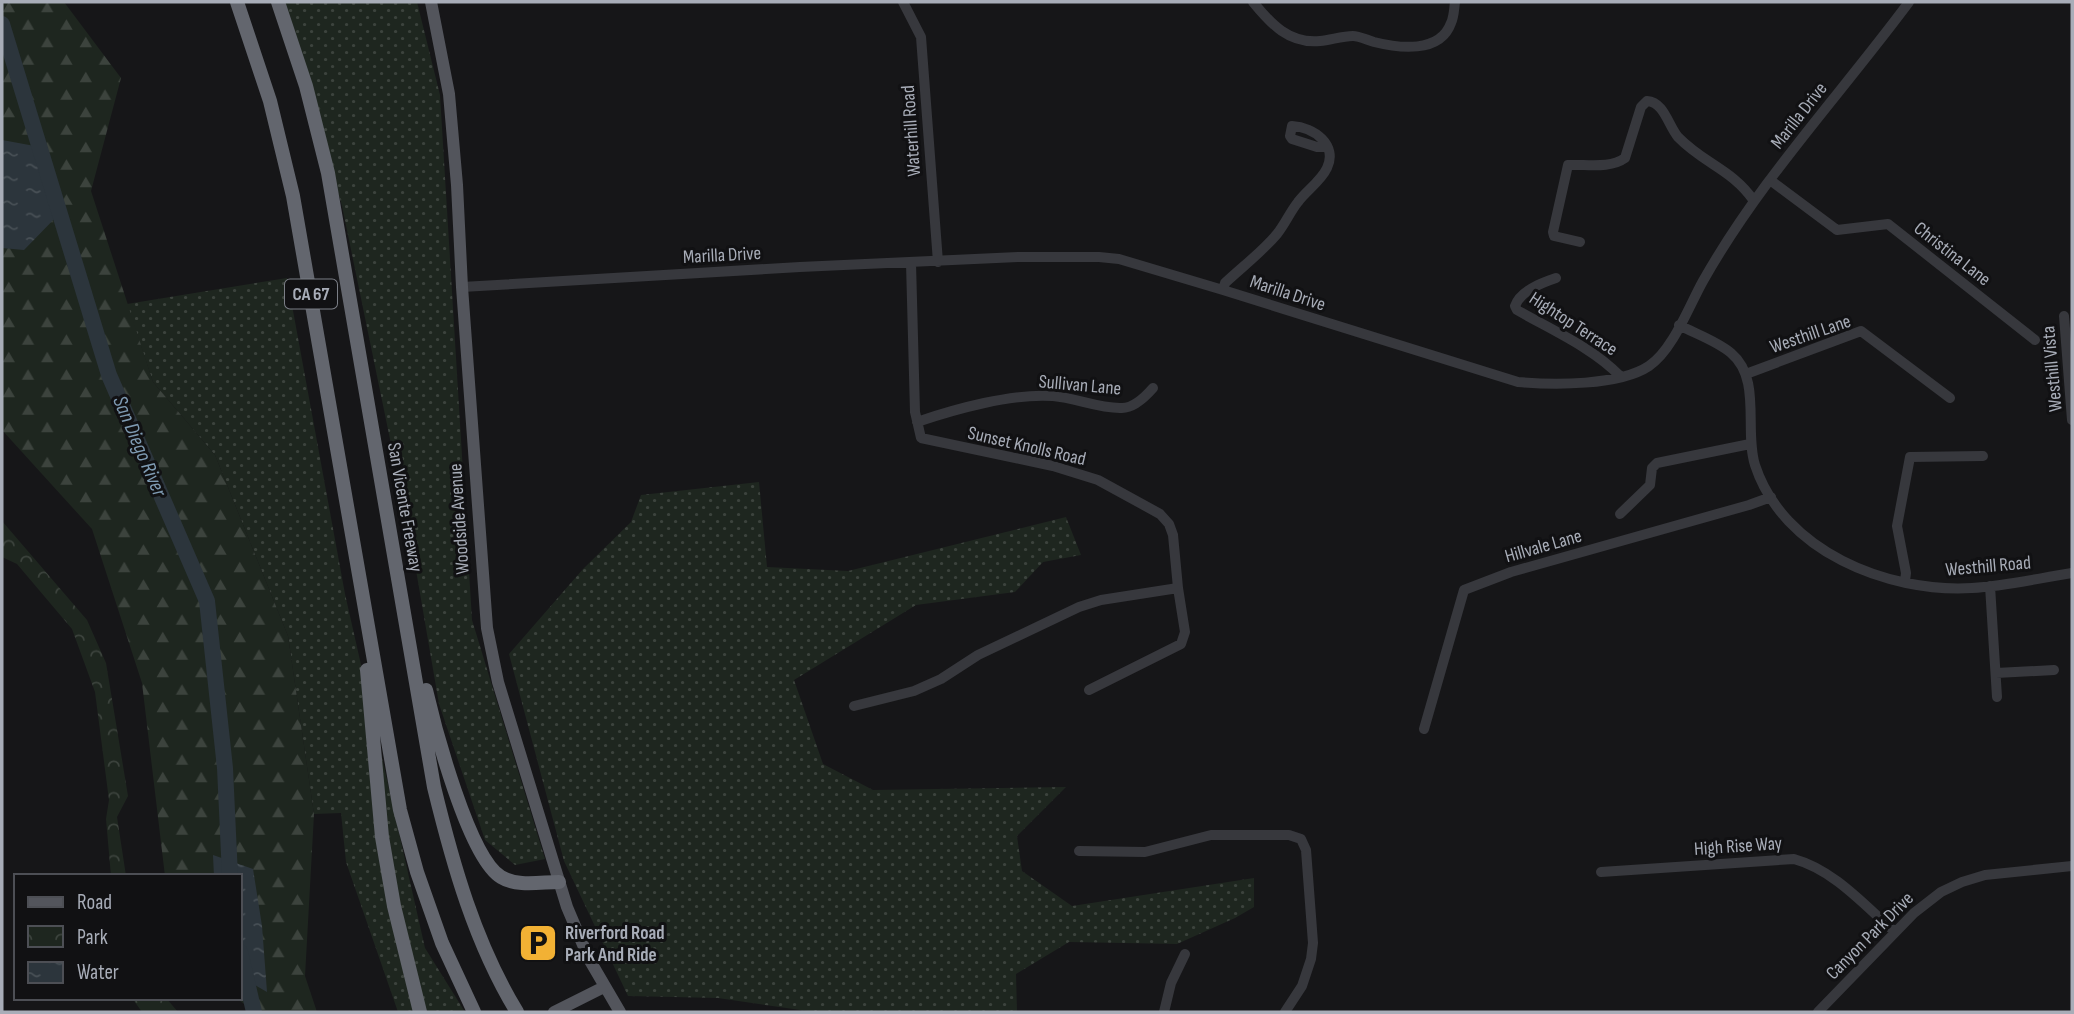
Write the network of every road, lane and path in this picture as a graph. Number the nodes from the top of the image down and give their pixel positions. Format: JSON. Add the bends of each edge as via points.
{"nodes":[{"id":1,"x":237,"y":2,"type":"edge"},
{"id":2,"x":278,"y":2,"type":"edge"},
{"id":3,"x":431,"y":2,"type":"edge"},
{"id":4,"x":903,"y":2,"type":"edge"},
{"id":5,"x":1253,"y":2,"type":"edge"},
{"id":6,"x":1455,"y":2,"type":"edge"},
{"id":7,"x":1909,"y":2,"type":"edge"},
{"id":8,"x":1327,"y":147,"type":"dead end"},
{"id":9,"x":1770,"y":180,"type":"junction"},
{"id":10,"x":1754,"y":201,"type":"junction"},
{"id":11,"x":1580,"y":242,"type":"dead end"},
{"id":12,"x":938,"y":262,"type":"junction"},
{"id":13,"x":911,"y":263,"type":"junction"},
{"id":14,"x":1556,"y":278,"type":"dead end"},
{"id":15,"x":462,"y":287,"type":"junction"},
{"id":16,"x":1223,"y":290,"type":"junction"},
{"id":17,"x":2064,"y":316,"type":"dead end"},
{"id":18,"x":1679,"y":325,"type":"junction"},
{"id":19,"x":2035,"y":340,"type":"dead end"},
{"id":20,"x":1746,"y":374,"type":"junction"},
{"id":21,"x":1620,"y":376,"type":"junction"},
{"id":22,"x":1153,"y":388,"type":"dead end"},
{"id":23,"x":1950,"y":398,"type":"dead end"},
{"id":24,"x":2072,"y":421,"type":"edge"},
{"id":25,"x":917,"y":422,"type":"junction"},
{"id":26,"x":1750,"y":444,"type":"junction"},
{"id":27,"x":1983,"y":456,"type":"dead end"},
{"id":28,"x":1771,"y":497,"type":"junction"},
{"id":29,"x":1620,"y":514,"type":"dead end"},
{"id":30,"x":389,"y":522,"type":"junction"},
{"id":31,"x":2072,"y":573,"type":"edge"},
{"id":32,"x":1905,"y":581,"type":"junction"},
{"id":33,"x":1990,"y":586,"type":"junction"},
{"id":34,"x":1178,"y":588,"type":"junction"},
{"id":35,"x":362,"y":591,"type":"junction"},
{"id":36,"x":2054,"y":670,"type":"dead end"},
{"id":37,"x":1996,"y":673,"type":"junction"},
{"id":38,"x":1089,"y":690,"type":"dead end"},
{"id":39,"x":1997,"y":697,"type":"dead end"},
{"id":40,"x":853,"y":706,"type":"dead end"},
{"id":41,"x":1424,"y":729,"type":"dead end"},
{"id":42,"x":1079,"y":851,"type":"dead end"},
{"id":43,"x":2072,"y":866,"type":"edge"},
{"id":44,"x":1601,"y":872,"type":"dead end"},
{"id":45,"x":559,"y":882,"type":"junction"},
{"id":46,"x":1895,"y":932,"type":"junction"},
{"id":47,"x":1185,"y":954,"type":"dead end"},
{"id":48,"x":604,"y":987,"type":"junction"},
{"id":49,"x":514,"y":1007,"type":"edge"},
{"id":50,"x":420,"y":1012,"type":"edge"},
{"id":51,"x":474,"y":1012,"type":"edge"},
{"id":52,"x":554,"y":1012,"type":"edge"},
{"id":53,"x":620,"y":1012,"type":"edge"},
{"id":54,"x":1164,"y":1012,"type":"edge"},
{"id":55,"x":1285,"y":1012,"type":"edge"},
{"id":56,"x":1818,"y":1012,"type":"edge"}],
"edges":[{"from":1,"to":35,"type":"highway","number":"CA 67","via":[[270,101],[293,196]]},
{"from":2,"to":30,"type":"highway","name":"San Vicente Freeway","number":"CA 67","via":[[328,173]]},
{"from":3,"to":15,"type":"main road","name":"Woodside Avenue","via":[[449,94]]},
{"from":4,"to":12,"type":"street","name":"Waterhill Road","via":[[921,37]]},
{"from":5,"to":6,"type":"street","via":[[1278,29],[1299,39],[1353,36],[1413,47],[1446,33]]},
{"from":7,"to":9,"type":"street","name":"Marilla Drive"},
{"from":8,"to":16,"type":"street","via":[[1330,159],[1326,170],[1278,232]]},
{"from":9,"to":10,"type":"street","name":"Marilla Drive"},
{"from":9,"to":19,"type":"street","name":"Christina Lane","via":[[1838,230],[1888,224]]},
{"from":10,"to":11,"type":"street","via":[[1735,177],[1691,151],[1660,107],[1647,101],[1625,158],[1609,165],[1568,165],[1552,228],[1554,236]]},
{"from":10,"to":18,"type":"street","name":"Marilla Drive"},
{"from":12,"to":13,"type":"street","name":"Marilla Drive"},
{"from":12,"to":16,"type":"street","name":"Marilla Drive","via":[[1100,257]]},
{"from":13,"to":15,"type":"street","name":"Marilla Drive"},
{"from":13,"to":25,"type":"street"},
{"from":14,"to":21,"type":"street","name":"Hightop Terrace","via":[[1519,298],[1517,310]]},
{"from":15,"to":45,"type":"main road","name":"Woodside Avenue","via":[[487,628],[498,682]]},
{"from":16,"to":21,"type":"street","name":"Marilla Drive","via":[[1518,382],[1563,384]]},
{"from":17,"to":24,"type":"street","name":"Westhill Vista"},
{"from":18,"to":20,"type":"street","via":[[1727,350]]},
{"from":18,"to":21,"type":"street","name":"Marilla Drive","via":[[1650,365]]},
{"from":20,"to":23,"type":"street","name":"Westhill Lane","via":[[1861,331]]},
{"from":20,"to":26,"type":"street","name":"Westhill Road"},
{"from":22,"to":25,"type":"street","name":"Sullivan Lane","via":[[1124,408],[1053,396],[1030,397],[959,408]]},
{"from":25,"to":34,"type":"street","name":"Sunset Knolls Road","via":[[921,438],[1098,480],[1160,514],[1173,535]]},
{"from":26,"to":28,"type":"street","name":"Westhill Road"},
{"from":26,"to":29,"type":"street","via":[[1657,463],[1650,485]]},
{"from":27,"to":32,"type":"street","via":[[1910,457],[1897,526]]},
{"from":28,"to":32,"type":"street","name":"Westhill Road","via":[[1800,531],[1826,552]]},
{"from":28,"to":41,"type":"street","name":"Hillvale Lane","via":[[1511,572],[1464,590]]},
{"from":30,"to":45,"type":"highway","via":[[444,758],[479,849],[501,877],[516,883]]},
{"from":30,"to":49,"type":"highway","name":"San Vicente Freeway","number":"CA 67","via":[[434,787],[453,865],[476,931]]},
{"from":31,"to":33,"type":"street","name":"Westhill Road"},
{"from":32,"to":33,"type":"street","name":"Westhill Road","via":[[1946,587]]},
{"from":33,"to":37,"type":"street"},
{"from":34,"to":38,"type":"street","via":[[1185,632],[1181,644]]},
{"from":34,"to":40,"type":"street","via":[[1079,607],[914,691]]},
{"from":35,"to":50,"type":"highway","via":[[382,837]]},
{"from":35,"to":51,"type":"highway","number":"CA 67","via":[[400,810],[442,943]]},
{"from":36,"to":37,"type":"street"},
{"from":37,"to":39,"type":"street"},
{"from":42,"to":55,"type":"street","via":[[1145,852],[1210,835],[1301,839],[1307,850],[1312,951],[1306,977]]},
{"from":43,"to":46,"type":"street","name":"Canyon Park Drive","via":[[1985,875],[1962,882],[1931,898]]},
{"from":44,"to":46,"type":"street","name":"High Rise Way","via":[[1794,859],[1829,875]]},
{"from":45,"to":48,"type":"main road","name":"Woodside Avenue"},
{"from":46,"to":56,"type":"street","name":"Canyon Park Drive"},
{"from":47,"to":54,"type":"street"},
{"from":48,"to":52,"type":"main road"},
{"from":48,"to":53,"type":"main road","name":"Woodside Avenue"}]}
